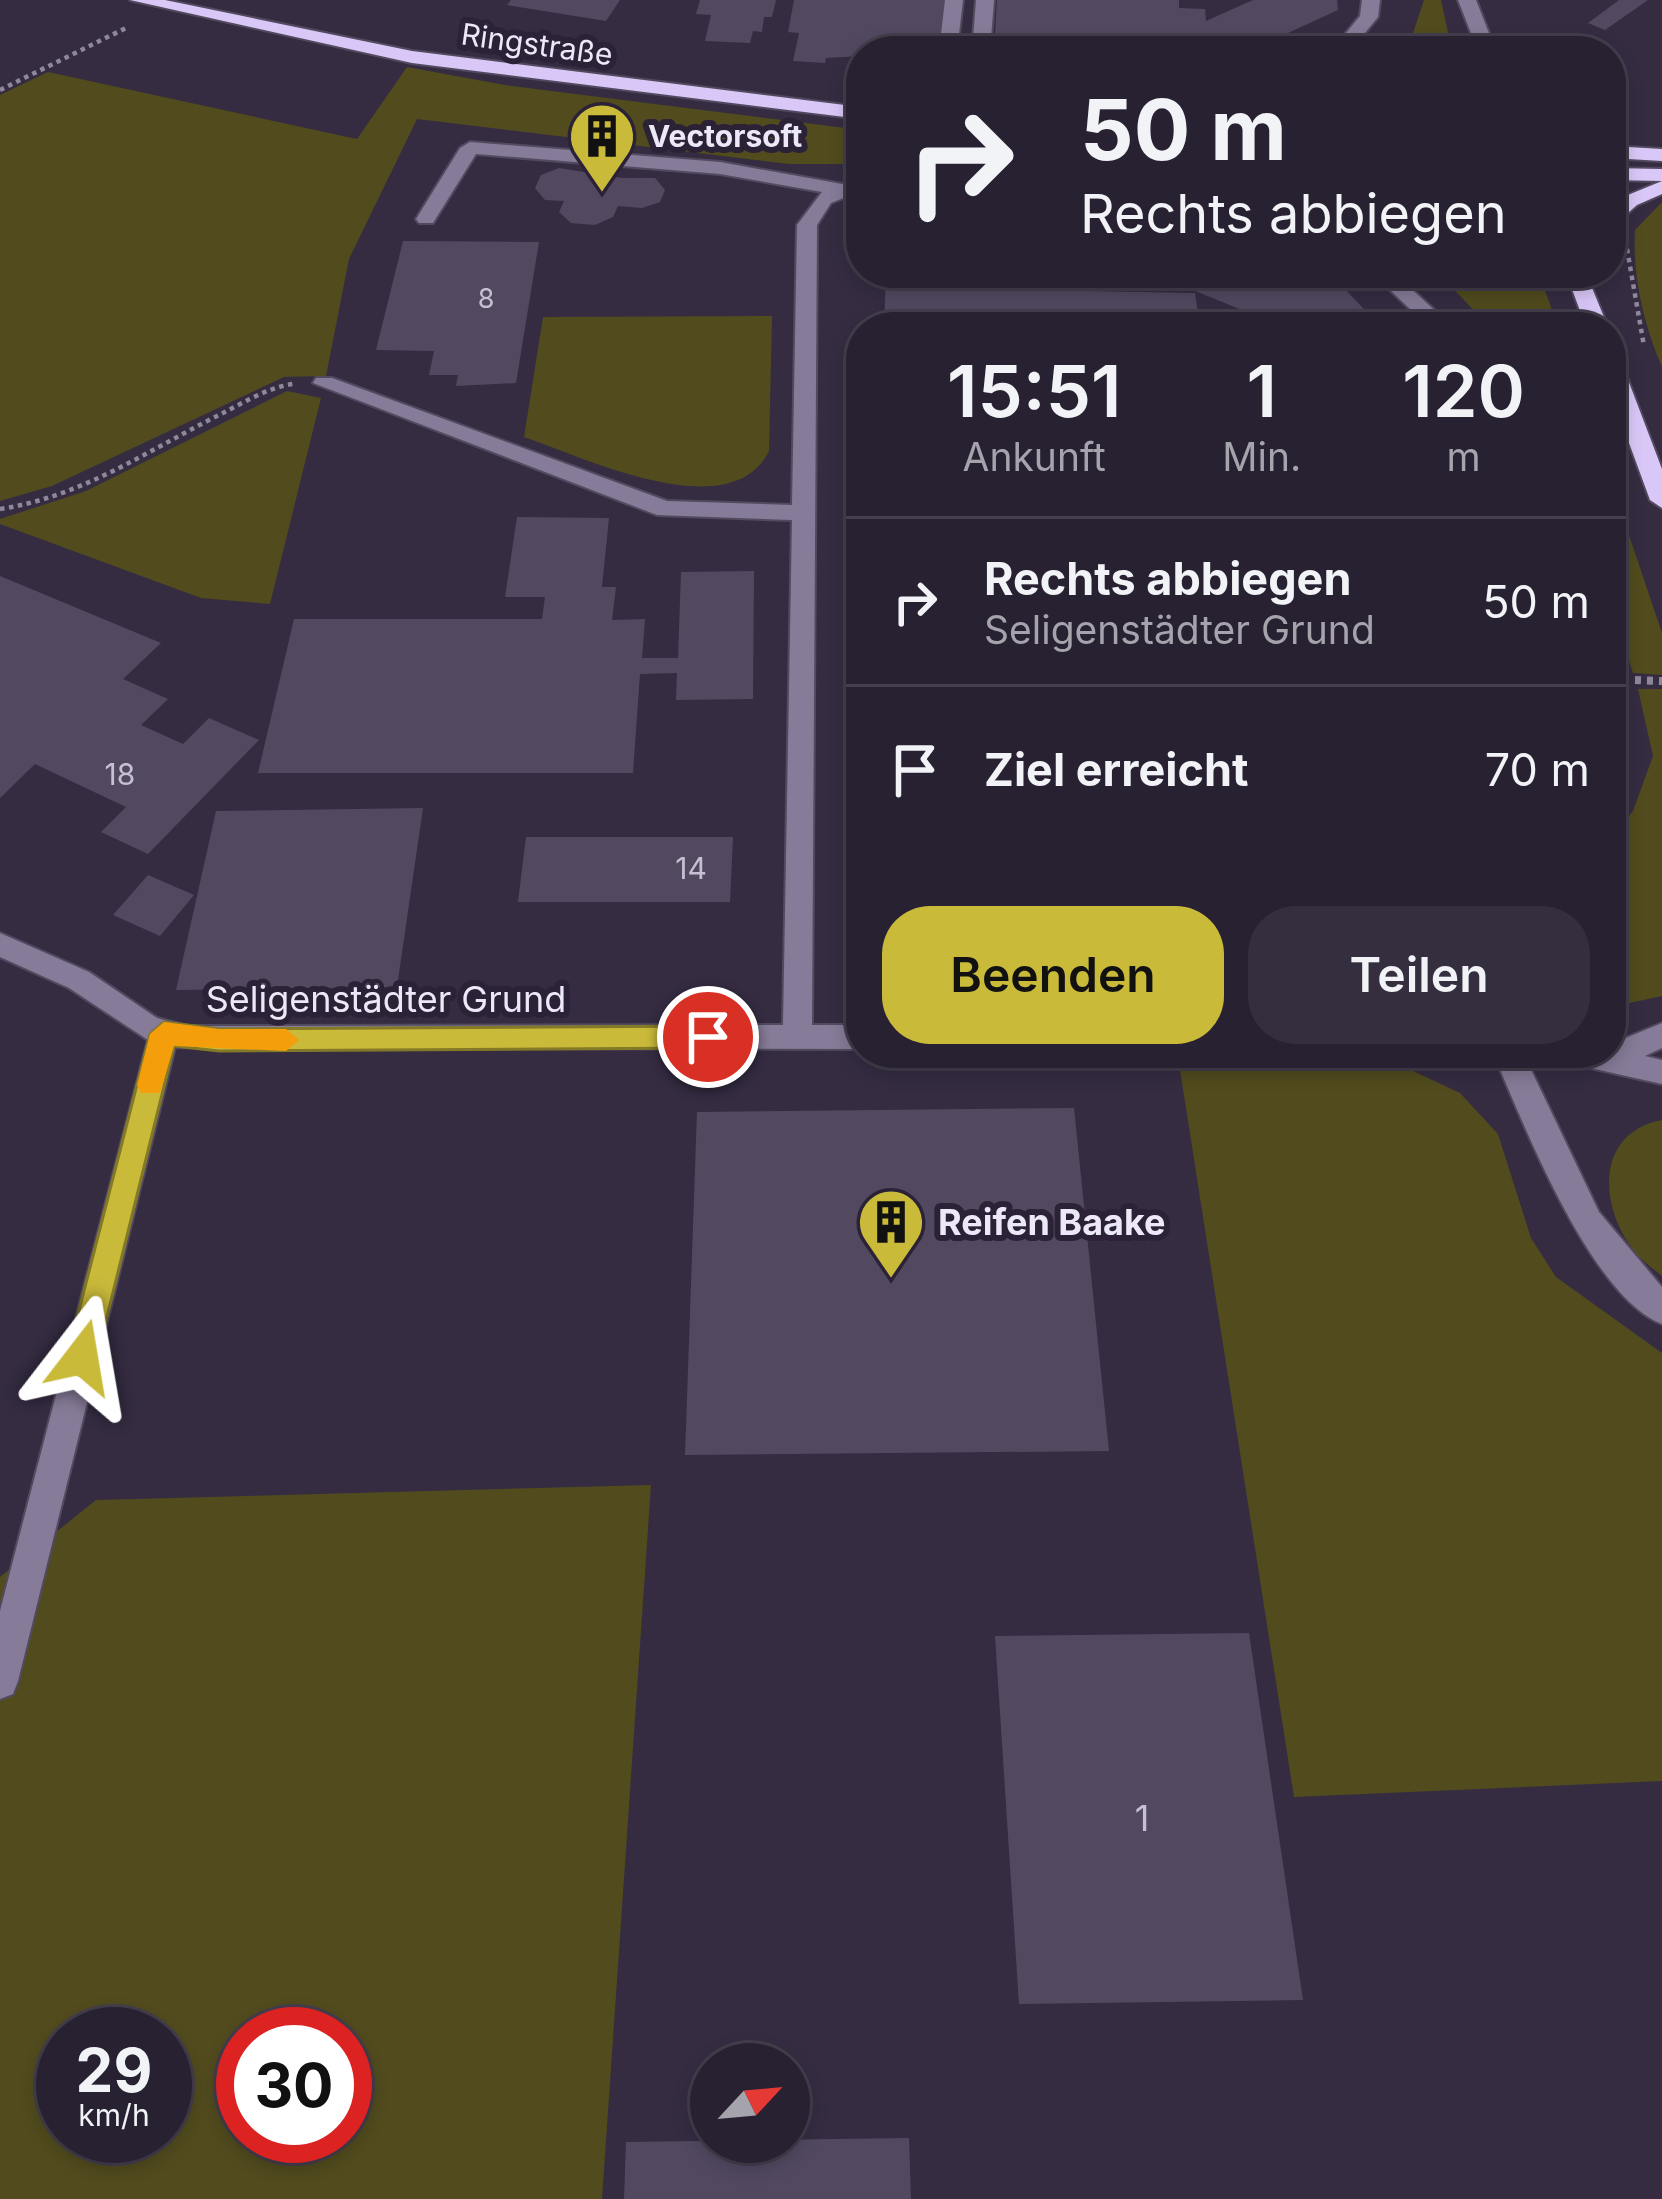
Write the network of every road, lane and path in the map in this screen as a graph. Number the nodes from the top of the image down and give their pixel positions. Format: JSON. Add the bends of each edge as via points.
{"nodes":[{"id":1,"x":139,"y":0,"type":"edge"},
{"id":2,"x":954,"y":0,"type":"edge"},
{"id":3,"x":986,"y":0,"type":"edge"},
{"id":4,"x":1371,"y":0,"type":"edge"},
{"id":5,"x":1469,"y":6,"type":"edge"},
{"id":6,"x":166,"y":8,"type":"junction"},
{"id":7,"x":950,"y":36,"type":"edge"},
{"id":8,"x":982,"y":36,"type":"edge"},
{"id":9,"x":1358,"y":36,"type":"edge"},
{"id":10,"x":1472,"y":36,"type":"edge"},
{"id":11,"x":1481,"y":36,"type":"edge"},
{"id":12,"x":0,"y":90,"type":"edge"},
{"id":13,"x":846,"y":112,"type":"edge"},
{"id":14,"x":1626,"y":153,"type":"edge"},
{"id":15,"x":1662,"y":155,"type":"edge"},
{"id":16,"x":1626,"y":175,"type":"edge"},
{"id":17,"x":1662,"y":176,"type":"edge"},
{"id":18,"x":846,"y":186,"type":"edge"},
{"id":19,"x":846,"y":188,"type":"edge"},
{"id":20,"x":1662,"y":188,"type":"edge"},
{"id":21,"x":1630,"y":201,"type":"junction"},
{"id":22,"x":1626,"y":205,"type":"edge"},
{"id":23,"x":427,"y":219,"type":"dead end"},
{"id":24,"x":1399,"y":288,"type":"edge"},
{"id":25,"x":1425,"y":312,"type":"edge"},
{"id":26,"x":1648,"y":358,"type":"dead end"},
{"id":27,"x":324,"y":383,"type":"joint"},
{"id":28,"x":1626,"y":404,"type":"edge"},
{"id":29,"x":1662,"y":500,"type":"edge"},
{"id":30,"x":0,"y":509,"type":"edge"},
{"id":31,"x":803,"y":514,"type":"junction"},
{"id":32,"x":1626,"y":680,"type":"edge"},
{"id":33,"x":1662,"y":681,"type":"edge"},
{"id":34,"x":0,"y":944,"type":"edge"},
{"id":35,"x":164,"y":1034,"type":"junction"},
{"id":36,"x":1662,"y":1035,"type":"edge"},
{"id":37,"x":797,"y":1036,"type":"junction"},
{"id":38,"x":846,"y":1037,"type":"edge"},
{"id":39,"x":1626,"y":1051,"type":"edge"},
{"id":40,"x":1662,"y":1051,"type":"edge"},
{"id":41,"x":1626,"y":1056,"type":"edge"},
{"id":42,"x":1626,"y":1062,"type":"edge"},
{"id":43,"x":1515,"y":1068,"type":"edge"},
{"id":44,"x":1662,"y":1072,"type":"edge"},
{"id":45,"x":1662,"y":1309,"type":"edge"},
{"id":46,"x":0,"y":1681,"type":"edge"}],
"edges":[{"from":1,"to":6,"type":"main road","name":"Ringstraße"},
{"from":2,"to":7,"type":"street"},
{"from":3,"to":8,"type":"street"},
{"from":4,"to":9,"type":"street"},
{"from":5,"to":10,"type":"street"},
{"from":5,"to":11,"type":"street"},
{"from":6,"to":12,"type":"path"},
{"from":6,"to":13,"type":"main road","name":"Ringstraße","via":[[433,60]]},
{"from":14,"to":15,"type":"main road"},
{"from":16,"to":17,"type":"main road"},
{"from":18,"to":23,"type":"street","via":[[470,148]]},
{"from":19,"to":31,"type":"street","via":[[814,209],[807,225]]},
{"from":20,"to":21,"type":"main road"},
{"from":21,"to":22,"type":"main road"},
{"from":21,"to":26,"type":"path","via":[[1644,209],[1632,222],[1626,256]]},
{"from":24,"to":25,"type":"street"},
{"from":27,"to":30,"type":"path","via":[[283,385],[93,481]]},
{"from":27,"to":31,"type":"street","via":[[665,509]]},
{"from":28,"to":29,"type":"main road"},
{"from":31,"to":37,"type":"street"},
{"from":32,"to":33,"type":"path"},
{"from":34,"to":35,"type":"street","name":"Seligenstädter Grund","via":[[79,980]]},
{"from":35,"to":37,"type":"street","name":"Seligenstädter Grund"},
{"from":35,"to":46,"type":"street"},
{"from":36,"to":39,"type":"street"},
{"from":37,"to":38,"type":"street","name":"Seligenstädter Grund"},
{"from":40,"to":41,"type":"street"},
{"from":42,"to":44,"type":"street"},
{"from":43,"to":45,"type":"street","via":[[1598,1242]]}]}
